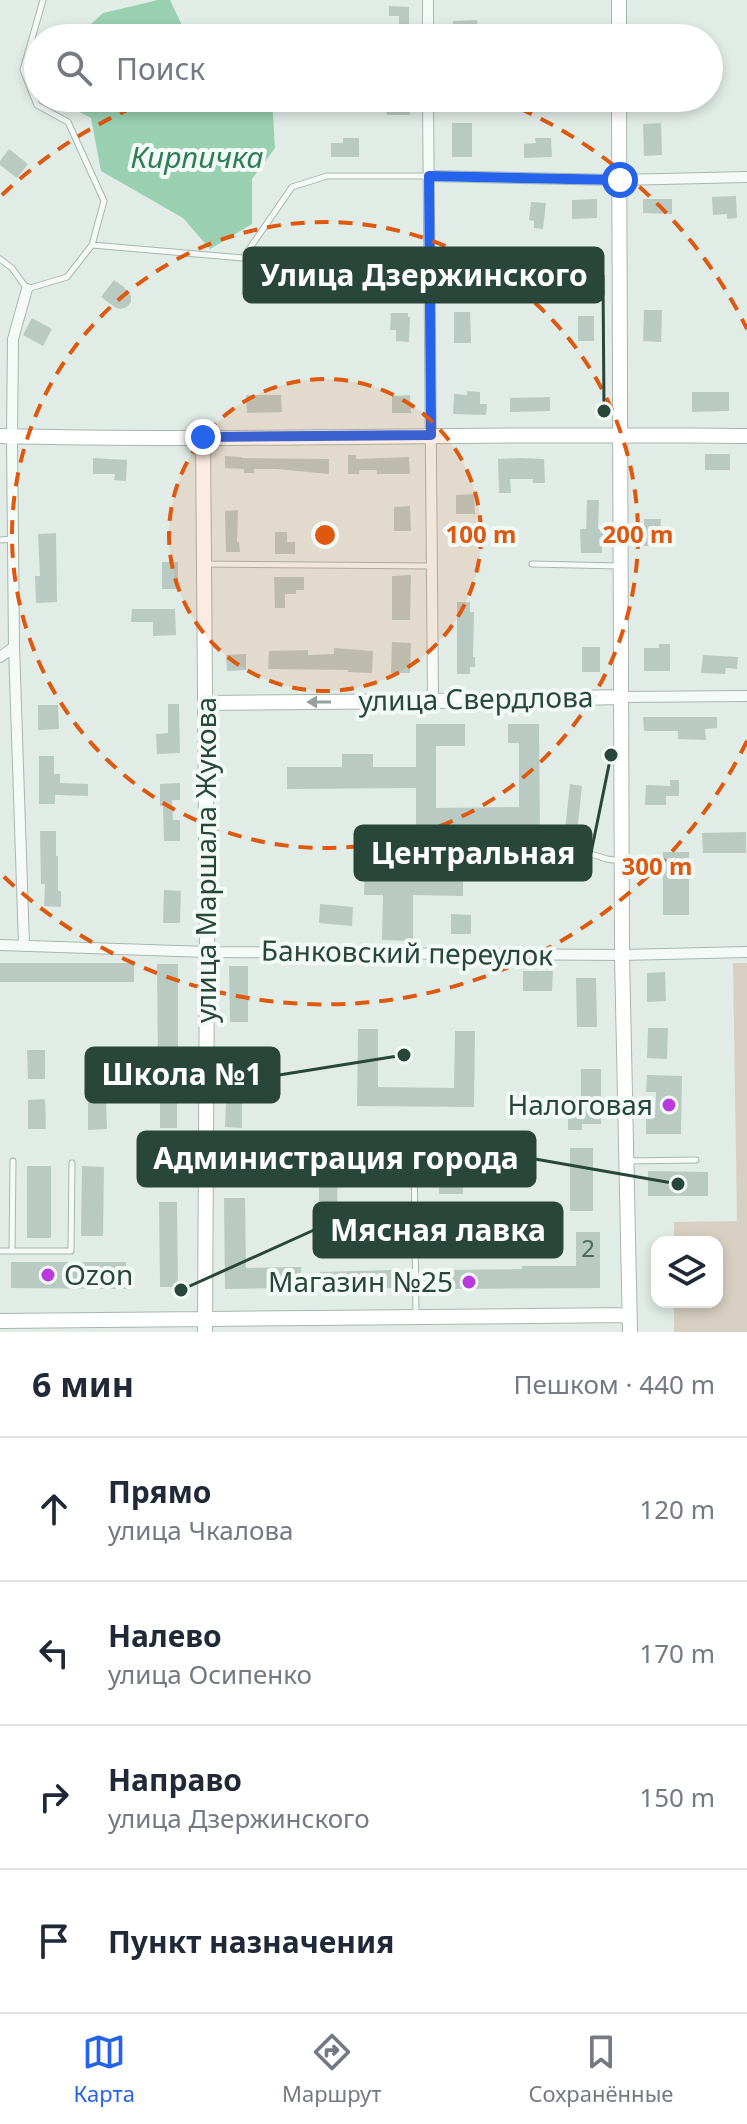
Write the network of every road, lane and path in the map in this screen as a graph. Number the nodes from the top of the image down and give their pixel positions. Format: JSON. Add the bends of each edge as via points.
{"nodes":[{"id":1,"x":43,"y":0,"type":"edge"},
{"id":2,"x":428,"y":0,"type":"edge"},
{"id":3,"x":619,"y":0,"type":"edge"},
{"id":4,"x":36,"y":24,"type":"edge"},
{"id":5,"x":428,"y":24,"type":"edge"},
{"id":6,"x":619,"y":24,"type":"edge"},
{"id":7,"x":50,"y":112,"type":"edge"},
{"id":8,"x":428,"y":112,"type":"edge"},
{"id":9,"x":619,"y":112,"type":"edge"},
{"id":10,"x":429,"y":176,"type":"junction"},
{"id":11,"x":747,"y":177,"type":"edge"},
{"id":12,"x":620,"y":180,"type":"junction"},
{"id":13,"x":92,"y":245,"type":"junction"},
{"id":14,"x":0,"y":259,"type":"edge"},
{"id":15,"x":27,"y":289,"type":"junction"},
{"id":16,"x":621,"y":434,"type":"junction"},
{"id":17,"x":431,"y":435,"type":"junction"},
{"id":18,"x":6,"y":436,"type":"edge"},
{"id":19,"x":747,"y":436,"type":"edge"},
{"id":20,"x":203,"y":437,"type":"junction"},
{"id":21,"x":13,"y":539,"type":"junction"},
{"id":22,"x":0,"y":540,"type":"edge"},
{"id":23,"x":205,"y":564,"type":"junction"},
{"id":24,"x":532,"y":564,"type":"dead end"},
{"id":25,"x":432,"y":566,"type":"junction"},
{"id":26,"x":621,"y":566,"type":"junction"},
{"id":27,"x":14,"y":647,"type":"junction"},
{"id":28,"x":0,"y":657,"type":"edge"},
{"id":29,"x":747,"y":696,"type":"edge"},
{"id":30,"x":621,"y":697,"type":"junction"},
{"id":31,"x":433,"y":701,"type":"junction"},
{"id":32,"x":205,"y":703,"type":"junction"},
{"id":33,"x":405,"y":837,"type":"dead end"},
{"id":34,"x":622,"y":861,"type":"junction"},
{"id":35,"x":0,"y":945,"type":"edge"},
{"id":36,"x":24,"y":945,"type":"junction"},
{"id":37,"x":207,"y":952,"type":"junction"},
{"id":38,"x":747,"y":952,"type":"edge"},
{"id":39,"x":622,"y":955,"type":"junction"},
{"id":40,"x":414,"y":1145,"type":"dead end"},
{"id":41,"x":696,"y":1160,"type":"dead end"},
{"id":42,"x":13,"y":1161,"type":"dead end"},
{"id":43,"x":626,"y":1161,"type":"junction"},
{"id":44,"x":72,"y":1163,"type":"dead end"},
{"id":45,"x":0,"y":1251,"type":"edge"},
{"id":46,"x":12,"y":1251,"type":"junction"},
{"id":47,"x":629,"y":1315,"type":"junction"},
{"id":48,"x":416,"y":1317,"type":"junction"},
{"id":49,"x":0,"y":1321,"type":"edge"},
{"id":50,"x":205,"y":1326,"type":"edge"},
{"id":51,"x":630,"y":1332,"type":"edge"}],
"edges":[{"from":1,"to":4,"type":"lane"},
{"from":2,"to":5,"type":"street"},
{"from":3,"to":6,"type":"street"},
{"from":7,"to":13,"type":"lane","via":[[68,122],[104,201]]},
{"from":8,"to":10,"type":"street"},
{"from":9,"to":12,"type":"street"},
{"from":10,"to":12,"type":"street"},
{"from":10,"to":13,"type":"lane","via":[[327,176],[292,187],[243,258]]},
{"from":10,"to":17,"type":"street"},
{"from":11,"to":12,"type":"street"},
{"from":12,"to":16,"type":"street"},
{"from":13,"to":15,"type":"lane","via":[[67,277]]},
{"from":14,"to":15,"type":"lane"},
{"from":15,"to":18,"type":"street","via":[[13,339]]},
{"from":16,"to":17,"type":"street"},
{"from":16,"to":19,"type":"street"},
{"from":16,"to":26,"type":"street"},
{"from":17,"to":20,"type":"street"},
{"from":17,"to":25,"type":"street"},
{"from":18,"to":20,"type":"street"},
{"from":18,"to":21,"type":"street"},
{"from":20,"to":23,"type":"street","name":"улица Маршала Жукова"},
{"from":21,"to":22,"type":"lane"},
{"from":21,"to":27,"type":"street"},
{"from":23,"to":25,"type":"lane"},
{"from":23,"to":32,"type":"street","name":"улица Маршала Жукова"},
{"from":24,"to":26,"type":"lane"},
{"from":25,"to":31,"type":"street"},
{"from":26,"to":30,"type":"street"},
{"from":27,"to":28,"type":"street"},
{"from":27,"to":36,"type":"street"},
{"from":29,"to":30,"type":"street","name":"улица Свердлова"},
{"from":30,"to":31,"type":"street","name":"улица Свердлова"},
{"from":30,"to":34,"type":"street"},
{"from":31,"to":32,"type":"street","name":"улица Свердлова","one_way":true},
{"from":32,"to":37,"type":"street","name":"улица Маршала Жукова"},
{"from":33,"to":34,"type":"lane","via":[[539,838]]},
{"from":34,"to":39,"type":"street"},
{"from":35,"to":36,"type":"street","name":"Банковский переулок"},
{"from":36,"to":37,"type":"street","name":"Банковский переулок"},
{"from":37,"to":39,"type":"street","name":"Банковский переулок"},
{"from":37,"to":50,"type":"street","name":"улица Маршала Жукова"},
{"from":38,"to":39,"type":"street","name":"Банковский переулок"},
{"from":39,"to":43,"type":"street"},
{"from":40,"to":48,"type":"lane"},
{"from":41,"to":43,"type":"lane"},
{"from":42,"to":46,"type":"lane"},
{"from":43,"to":47,"type":"street"},
{"from":44,"to":46,"type":"lane","via":[[71,1251]]},
{"from":45,"to":46,"type":"lane"},
{"from":47,"to":48,"type":"street"},
{"from":47,"to":51,"type":"street"},
{"from":48,"to":50,"type":"street"},
{"from":49,"to":50,"type":"street"}]}
